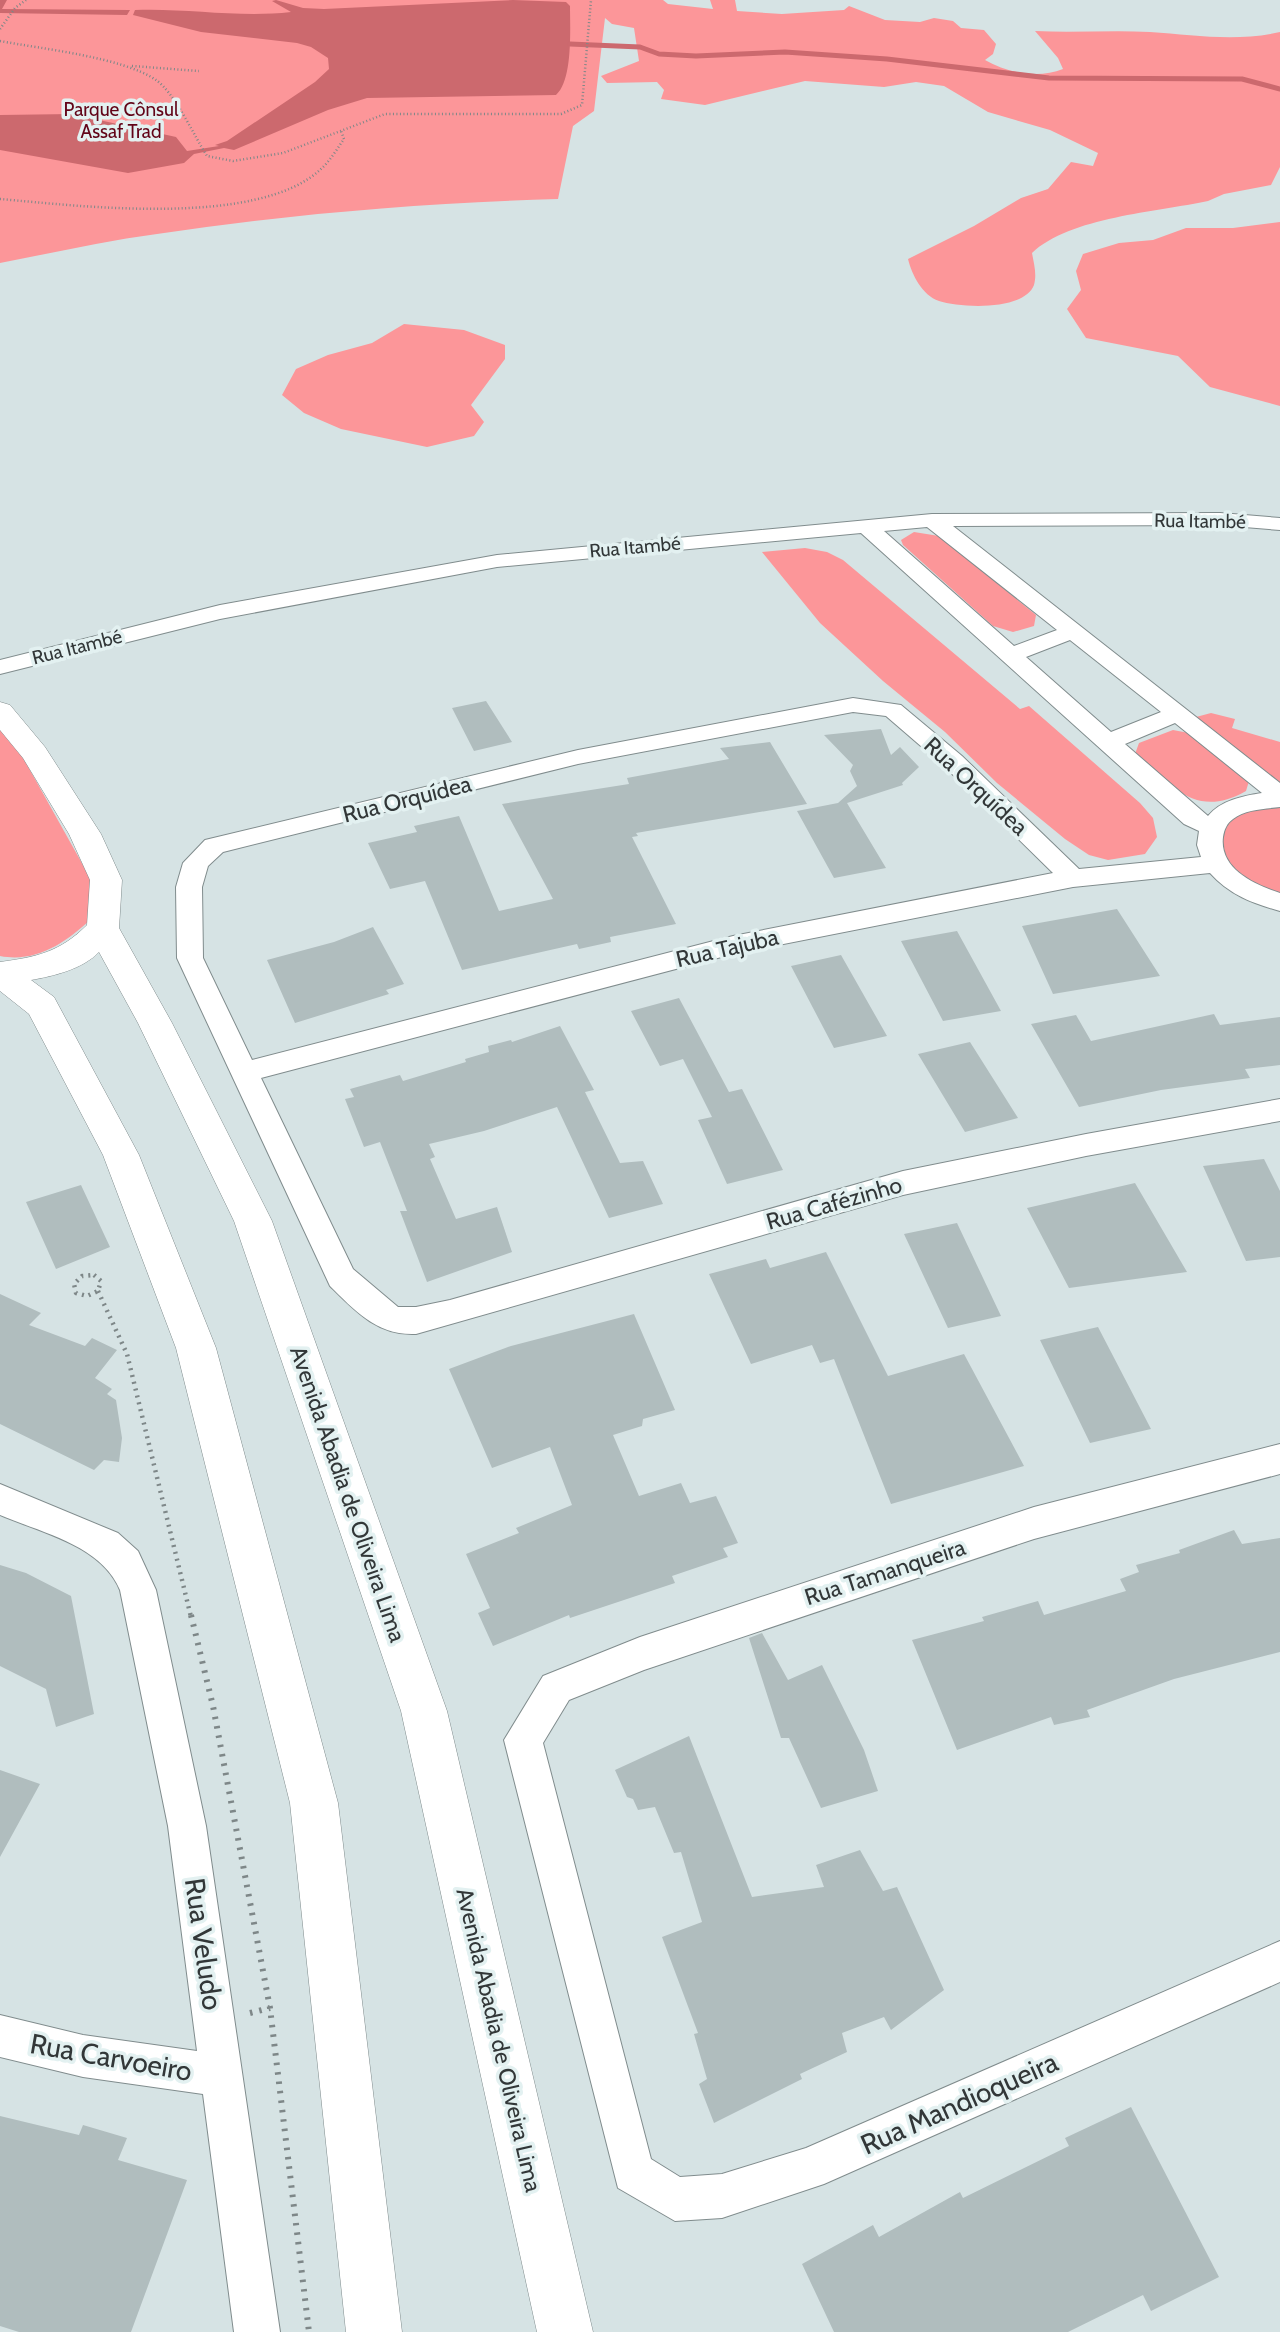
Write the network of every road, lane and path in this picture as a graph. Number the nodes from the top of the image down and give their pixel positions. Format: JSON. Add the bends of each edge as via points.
{"nodes":[{"id":1,"x":26,"y":0,"type":"edge"},
{"id":2,"x":591,"y":0,"type":"edge"},
{"id":3,"x":0,"y":29,"type":"edge"},
{"id":4,"x":0,"y":41,"type":"edge"},
{"id":5,"x":121,"y":65,"type":"junction"},
{"id":6,"x":199,"y":71,"type":"dead end"},
{"id":7,"x":341,"y":131,"type":"junction"},
{"id":8,"x":0,"y":199,"type":"edge"},
{"id":9,"x":932,"y":520,"type":"junction"},
{"id":10,"x":1003,"y":520,"type":"junction"},
{"id":11,"x":1280,"y":524,"type":"edge"},
{"id":12,"x":865,"y":525,"type":"junction"},
{"id":13,"x":983,"y":560,"type":"junction"},
{"id":14,"x":1072,"y":632,"type":"junction"},
{"id":15,"x":1011,"y":655,"type":"junction"},
{"id":16,"x":0,"y":667,"type":"edge"},
{"id":17,"x":0,"y":711,"type":"edge"},
{"id":18,"x":1177,"y":714,"type":"junction"},
{"id":19,"x":1108,"y":742,"type":"junction"},
{"id":20,"x":1280,"y":797,"type":"edge"},
{"id":21,"x":1210,"y":827,"type":"junction"},
{"id":22,"x":1217,"y":864,"type":"junction"},
{"id":23,"x":1073,"y":878,"type":"junction"},
{"id":24,"x":1280,"y":902,"type":"edge"},
{"id":25,"x":103,"y":928,"type":"junction"},
{"id":26,"x":1,"y":974,"type":"edge"},
{"id":27,"x":246,"y":1072,"type":"junction"},
{"id":28,"x":1280,"y":1110,"type":"edge"},
{"id":29,"x":98,"y":1291,"type":"junction"},
{"id":30,"x":395,"y":1320,"type":"joint"},
{"id":31,"x":1280,"y":1459,"type":"edge"},
{"id":32,"x":0,"y":1499,"type":"edge"},
{"id":33,"x":1280,"y":1961,"type":"edge"},
{"id":34,"x":0,"y":2036,"type":"edge"},
{"id":35,"x":222,"y":2076,"type":"junction"},
{"id":36,"x":633,"y":2173,"type":"joint"},
{"id":37,"x":257,"y":2332,"type":"edge"},
{"id":38,"x":309,"y":2332,"type":"edge"},
{"id":39,"x":374,"y":2332,"type":"edge"},
{"id":40,"x":565,"y":2332,"type":"edge"}],
"edges":[{"from":1,"to":3,"type":"path"},
{"from":2,"to":7,"type":"path","via":[[583,105],[572,112],[385,114]]},
{"from":4,"to":5,"type":"path"},
{"from":5,"to":6,"type":"path"},
{"from":5,"to":7,"type":"path","via":[[156,80],[205,153],[222,161],[247,160]]},
{"from":7,"to":8,"type":"path","via":[[344,139],[337,155],[289,188],[234,205],[162,208]]},
{"from":9,"to":10,"type":"street","name":"Rua Itambé"},
{"from":9,"to":12,"type":"street","name":"Rua Itambé"},
{"from":9,"to":13,"type":"street"},
{"from":10,"to":11,"type":"street","name":"Rua Itambé","via":[[1220,519]]},
{"from":10,"to":13,"type":"street"},
{"from":12,"to":15,"type":"street"},
{"from":12,"to":16,"type":"street","name":"Rua Itambé","via":[[497,561],[220,612]]},
{"from":13,"to":14,"type":"street"},
{"from":14,"to":15,"type":"street"},
{"from":14,"to":18,"type":"street"},
{"from":15,"to":19,"type":"street"},
{"from":17,"to":25,"type":"street","via":[[35,753],[85,834],[106,880]]},
{"from":18,"to":19,"type":"street"},
{"from":18,"to":20,"type":"street"},
{"from":19,"to":21,"type":"street","via":[[1193,818]]},
{"from":20,"to":21,"type":"street","via":[[1238,804],[1220,814]]},
{"from":21,"to":22,"type":"street","via":[[1210,852]]},
{"from":22,"to":23,"type":"street","name":"Rua Tajuba"},
{"from":22,"to":24,"type":"street","via":[[1251,892]]},
{"from":23,"to":27,"type":"street","name":"Rua Tajuba","via":[[733,944]]},
{"from":23,"to":27,"type":"street","name":"Rua Orquídea","via":[[953,761],[892,710],[853,705],[578,757],[214,846],[196,863],[189,887],[190,958]]},
{"from":25,"to":26,"type":"street","via":[[80,951],[46,966]]},
{"from":25,"to":40,"type":"street","name":"Avenida Abadia de Oliveira Lima","via":[[253,1221],[424,1711]]},
{"from":26,"to":39,"type":"street","via":[[42,1006],[121,1155],[196,1348],[314,1803]]},
{"from":27,"to":30,"type":"street","name":"Rua Orquídea","via":[[341,1277]]},
{"from":28,"to":30,"type":"street","name":"Rua Cafézinho","via":[[903,1183],[481,1304]]},
{"from":29,"to":29,"type":"path","via":[[101,1281],[94,1275],[82,1276],[74,1284],[76,1293],[87,1296]]},
{"from":29,"to":38,"type":"path","via":[[127,1354],[215,1719],[270,2008]]},
{"from":31,"to":36,"type":"street","name":"Rua Tamanqueira","via":[[1034,1523],[640,1654],[556,1688],[523,1740]]},
{"from":32,"to":35,"type":"street","name":"Rua Veludo","via":[[106,1544],[126,1562],[138,1590],[187,1826]]},
{"from":33,"to":36,"type":"street","name":"Rua Mandioqueira","via":[[809,2169],[722,2196],[675,2199]]},
{"from":34,"to":35,"type":"street","name":"Rua Carvoeiro","via":[[83,2056]]},
{"from":35,"to":37,"type":"street","name":"Rua Veludo"}]}
